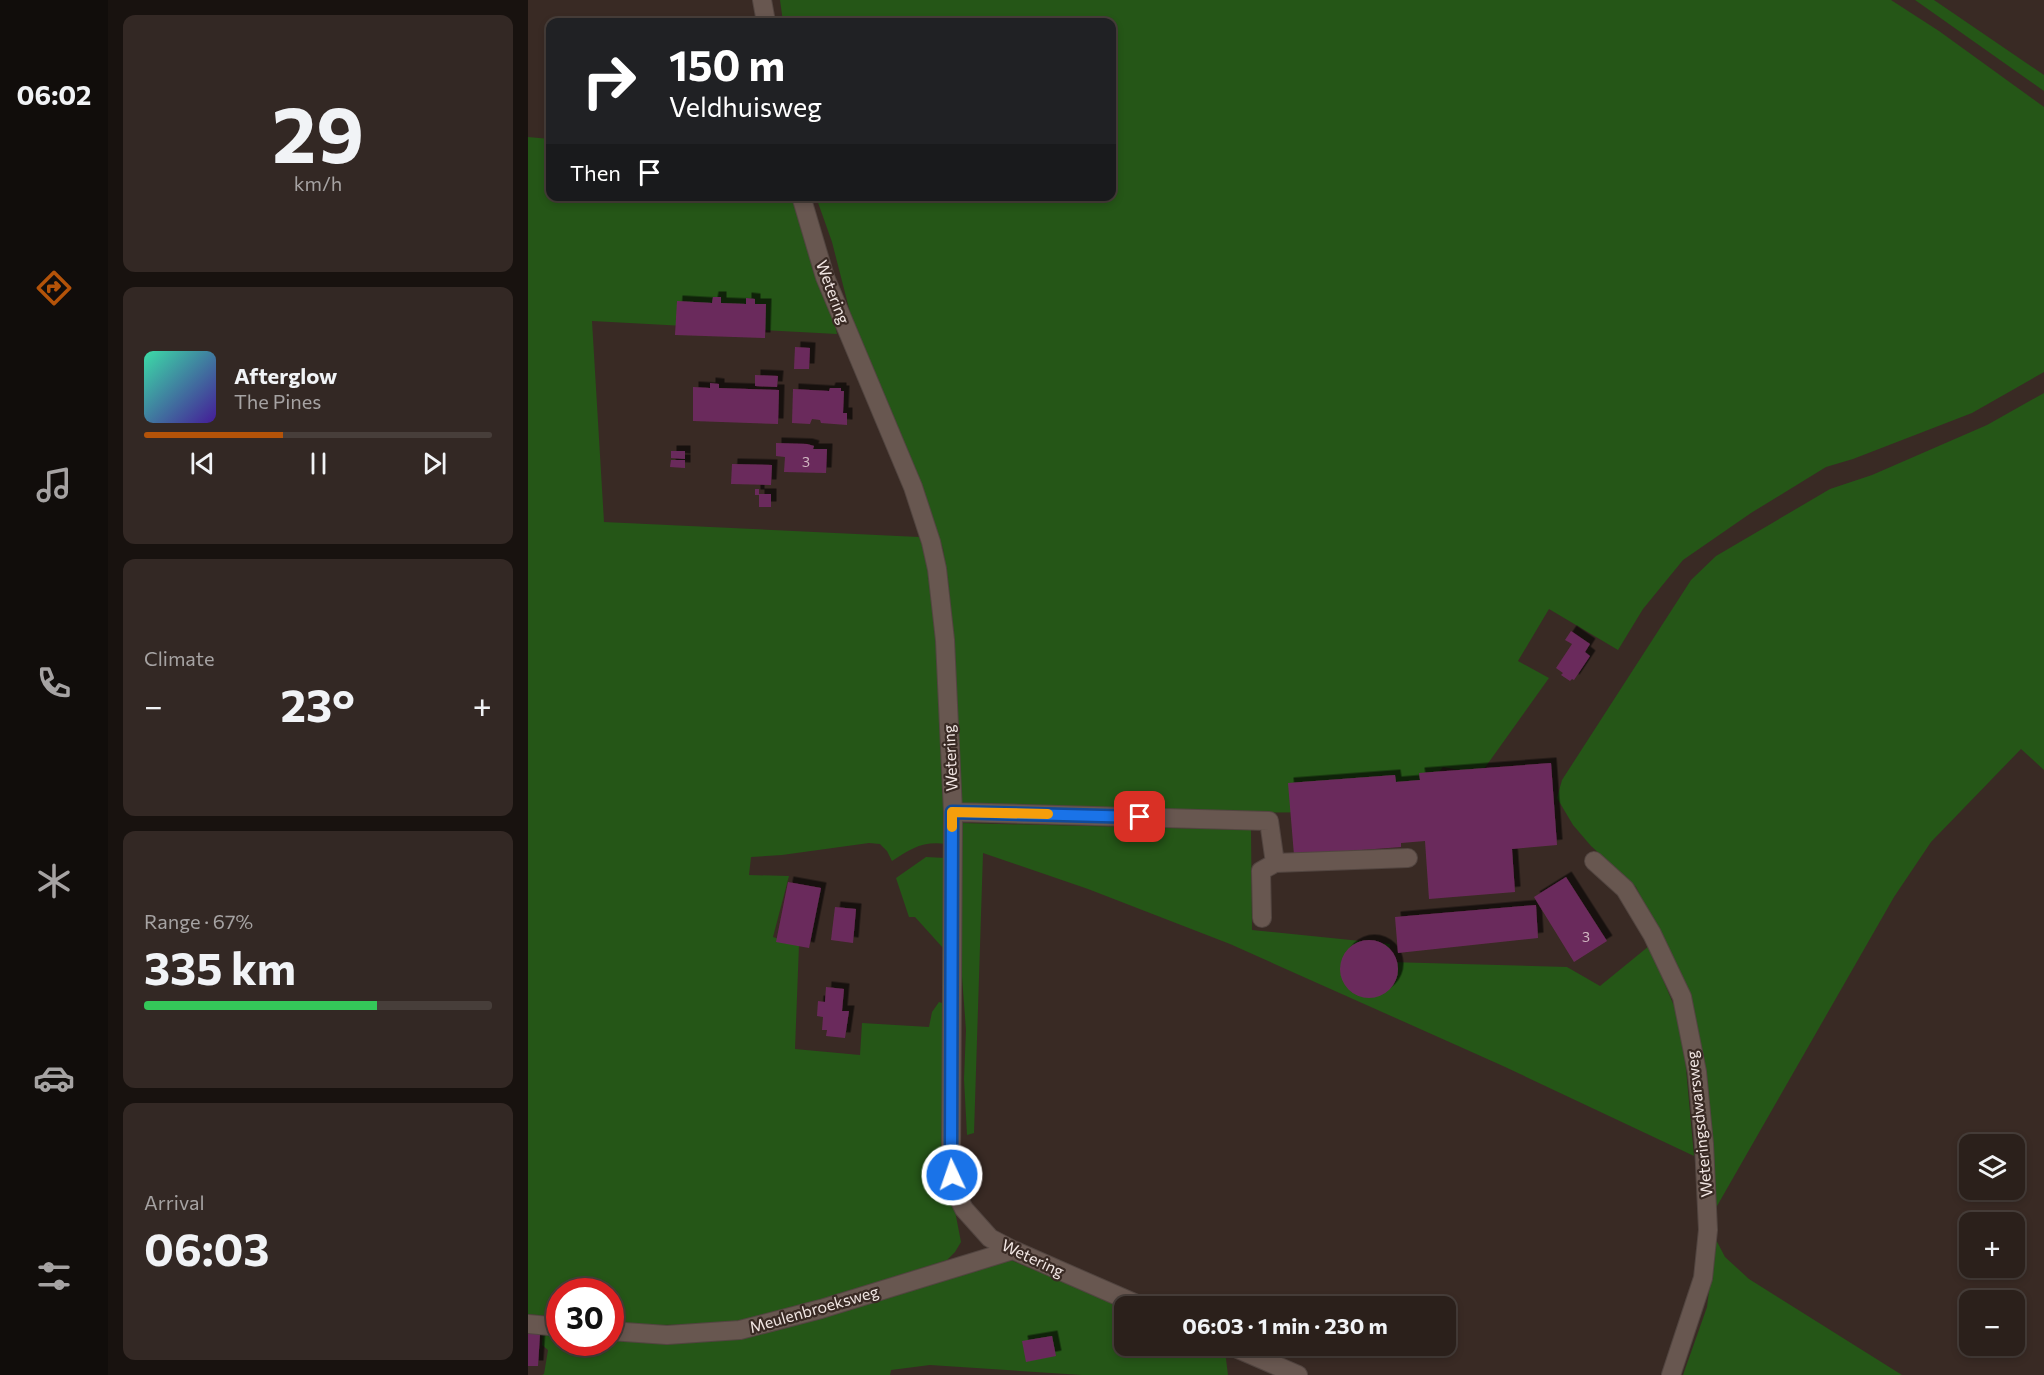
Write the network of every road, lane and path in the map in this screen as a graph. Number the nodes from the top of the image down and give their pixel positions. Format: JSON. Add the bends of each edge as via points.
{"nodes":[{"id":1,"x":762,"y":0,"type":"edge"},
{"id":2,"x":765,"y":18,"type":"edge"},
{"id":3,"x":802,"y":201,"type":"edge"},
{"id":4,"x":952,"y":812,"type":"junction"},
{"id":5,"x":1408,"y":858,"type":"dead end"},
{"id":6,"x":1594,"y":861,"type":"dead end"},
{"id":7,"x":1275,"y":863,"type":"junction"},
{"id":8,"x":1262,"y":918,"type":"dead end"},
{"id":9,"x":1012,"y":1250,"type":"junction"},
{"id":10,"x":1118,"y":1296,"type":"edge"},
{"id":11,"x":528,"y":1324,"type":"edge"},
{"id":12,"x":546,"y":1326,"type":"edge"},
{"id":13,"x":624,"y":1332,"type":"edge"},
{"id":14,"x":1254,"y":1356,"type":"edge"},
{"id":15,"x":1298,"y":1375,"type":"edge"},
{"id":16,"x":1671,"y":1375,"type":"edge"}],
"edges":[{"from":1,"to":2,"type":"street"},
{"from":3,"to":4,"type":"street","name":"Wetering","via":[[825,277],[913,487],[931,542],[945,640]]},
{"from":4,"to":7,"type":"street","via":[[1269,821]]},
{"from":4,"to":9,"type":"street","name":"Wetering","via":[[954,1189],[964,1209],[990,1239]]},
{"from":5,"to":7,"type":"street"},
{"from":6,"to":16,"type":"street","name":"Weteringsdwarsweg","via":[[1625,889],[1683,997],[1697,1072],[1708,1230],[1703,1278]]},
{"from":7,"to":8,"type":"street","via":[[1261,871]]},
{"from":9,"to":10,"type":"street","name":"Wetering"},
{"from":9,"to":13,"type":"street","name":"Meulenbroeksweg","via":[[821,1310],[740,1330],[667,1335]]},
{"from":11,"to":12,"type":"street"},
{"from":14,"to":15,"type":"street"}]}
